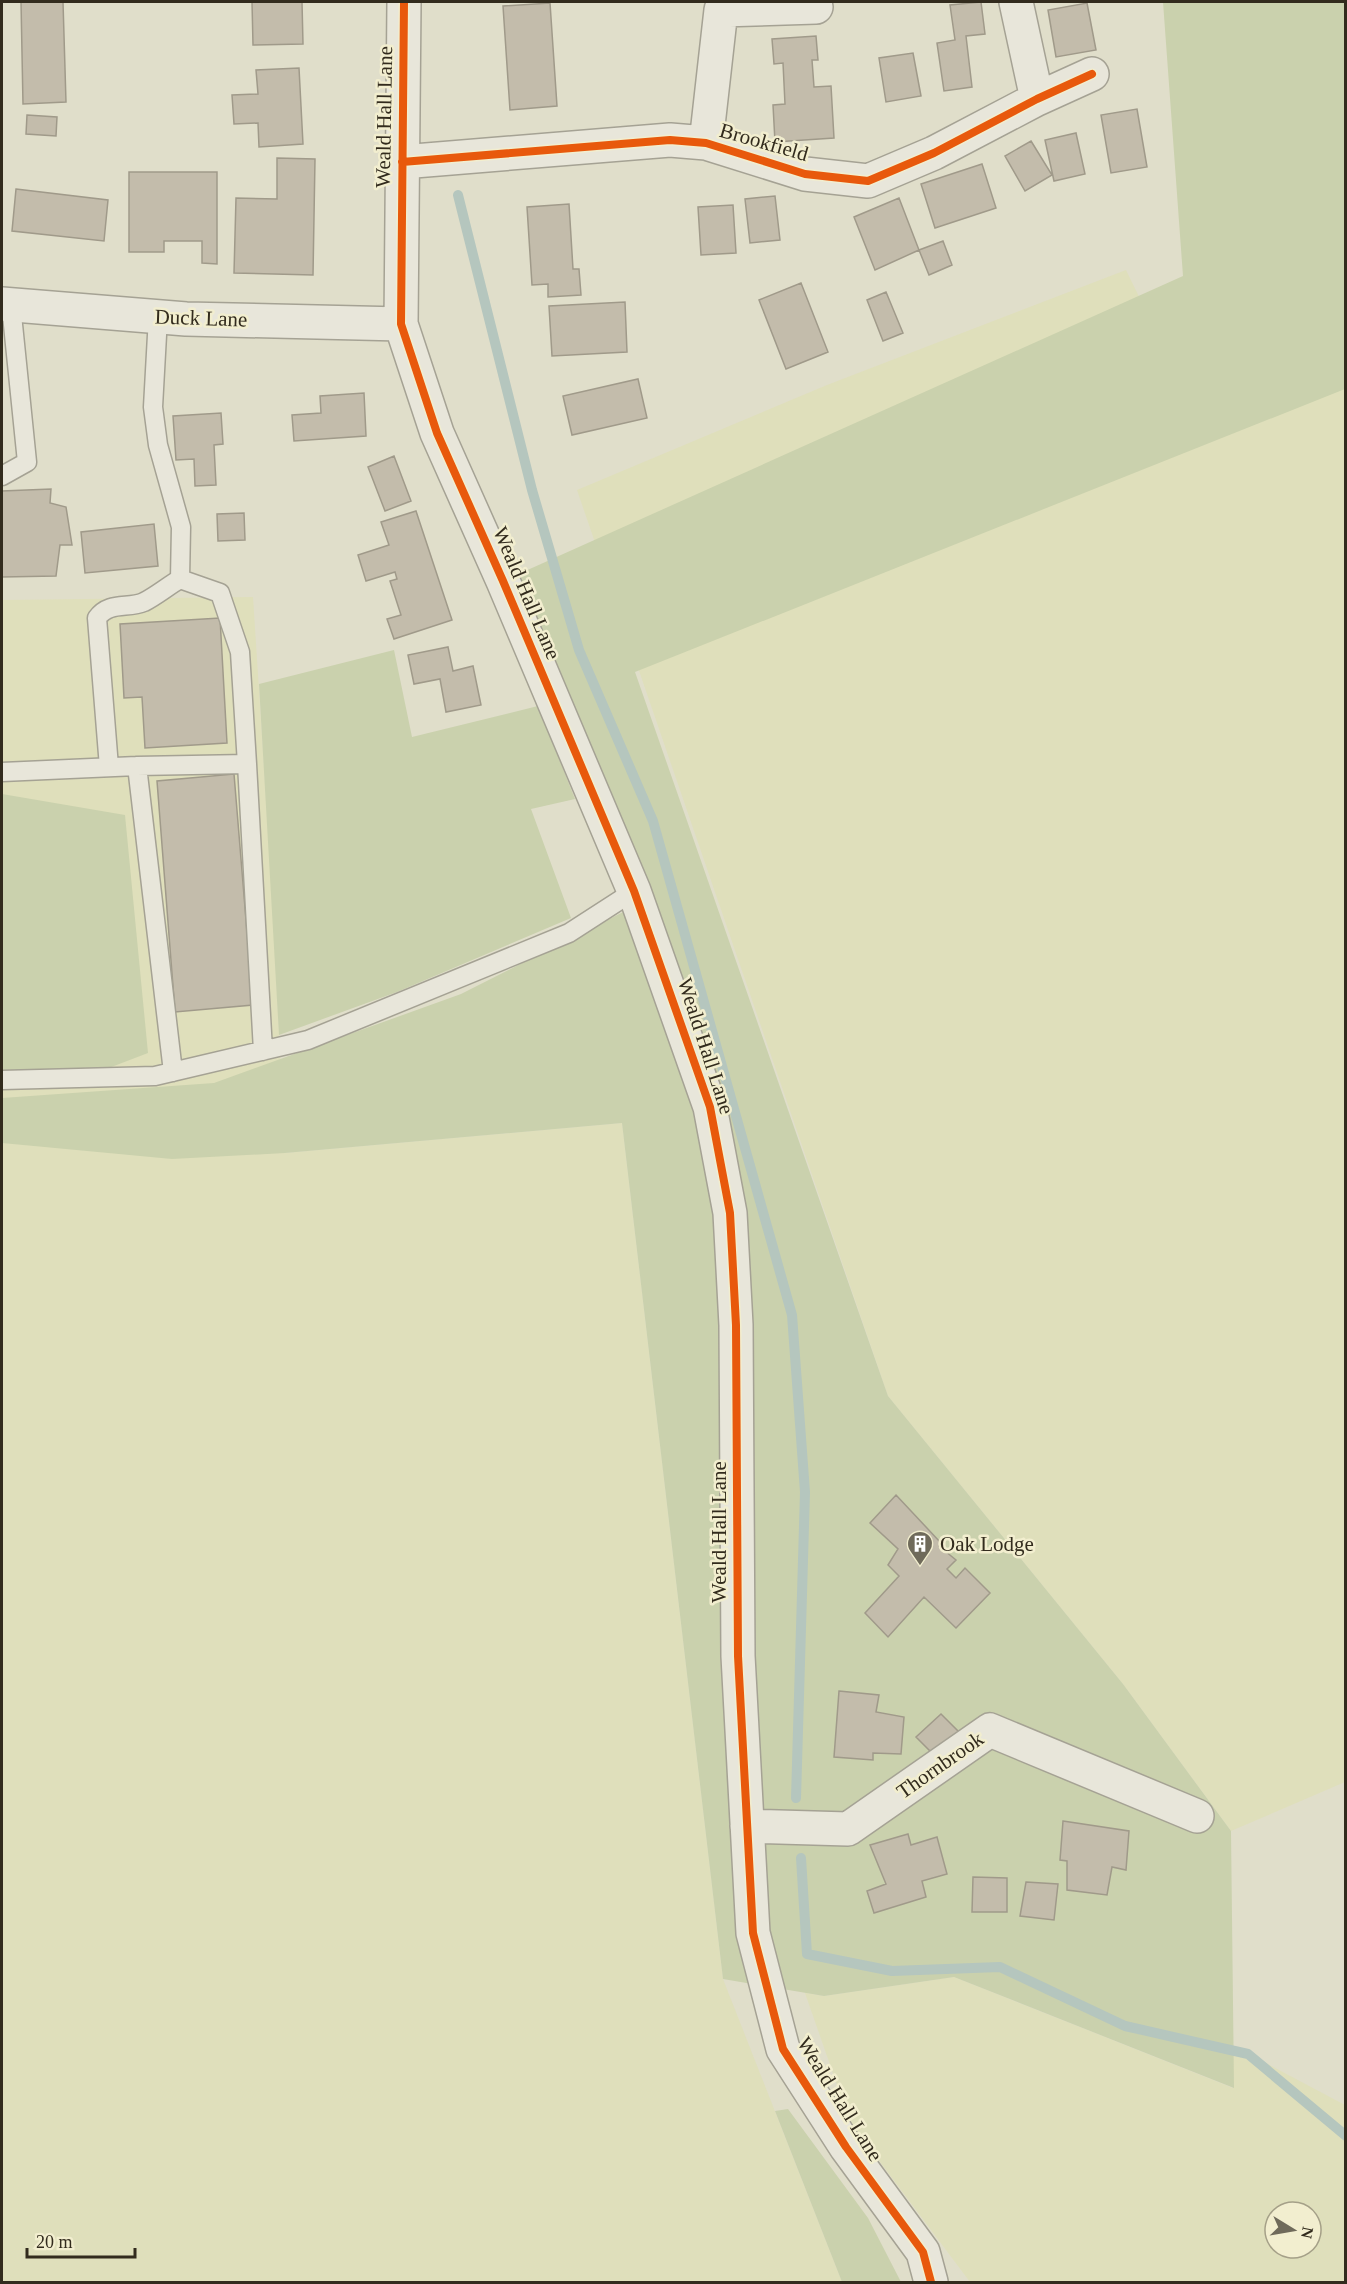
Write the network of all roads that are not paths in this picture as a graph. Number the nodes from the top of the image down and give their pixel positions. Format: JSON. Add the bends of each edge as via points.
{"nodes":[{"id":1,"x":404,"y":2,"type":"edge"},
{"id":2,"x":1016,"y":2,"type":"edge"},
{"id":3,"x":816,"y":7,"type":"dead end"},
{"id":4,"x":1092,"y":74,"type":"dead end"},
{"id":5,"x":1037,"y":99,"type":"junction"},
{"id":6,"x":706,"y":143,"type":"junction"},
{"id":7,"x":402,"y":162,"type":"junction"},
{"id":8,"x":6,"y":305,"type":"edge"},
{"id":9,"x":158,"y":317,"type":"junction"},
{"id":10,"x":401,"y":324,"type":"junction"},
{"id":11,"x":2,"y":476,"type":"edge"},
{"id":12,"x":180,"y":579,"type":"junction"},
{"id":13,"x":247,"y":764,"type":"junction"},
{"id":14,"x":137,"y":766,"type":"junction"},
{"id":15,"x":109,"y":767,"type":"junction"},
{"id":16,"x":2,"y":772,"type":"edge"},
{"id":17,"x":634,"y":891,"type":"junction"},
{"id":18,"x":263,"y":1051,"type":"junction"},
{"id":19,"x":173,"y":1072,"type":"junction"},
{"id":20,"x":2,"y":1080,"type":"edge"},
{"id":21,"x":1197,"y":1816,"type":"dead end"},
{"id":22,"x":747,"y":1826,"type":"junction"},
{"id":23,"x":931,"y":2283,"type":"edge"}],
"edges":[{"from":1,"to":7,"type":"street","name":"Weald Hall Lane"},
{"from":2,"to":5,"type":"street"},
{"from":3,"to":6,"type":"street","name":"Brookfield","via":[[722,10]]},
{"from":4,"to":5,"type":"street","name":"Brookfield"},
{"from":5,"to":6,"type":"street","name":"Brookfield","via":[[934,153],[868,181],[805,174]]},
{"from":6,"to":7,"type":"street","name":"Brookfield","via":[[670,140]]},
{"from":7,"to":10,"type":"street","name":"Weald Hall Lane"},
{"from":8,"to":9,"type":"street","name":"Duck Lane"},
{"from":8,"to":11,"type":"lane","via":[[27,462]]},
{"from":9,"to":10,"type":"street","name":"Duck Lane"},
{"from":9,"to":12,"type":"lane","via":[[153,406],[158,445],[180,527]]},
{"from":10,"to":17,"type":"street","name":"Weald Hall Lane","via":[[437,433]]},
{"from":12,"to":13,"type":"lane","via":[[220,593],[240,652]]},
{"from":12,"to":15,"type":"lane","via":[[142,603],[119,605],[102,611],[97,618]]},
{"from":13,"to":14,"type":"lane"},
{"from":13,"to":18,"type":"lane"},
{"from":14,"to":15,"type":"lane"},
{"from":14,"to":19,"type":"lane"},
{"from":15,"to":16,"type":"lane"},
{"from":17,"to":18,"type":"lane","via":[[569,933],[308,1040]]},
{"from":17,"to":22,"type":"street","name":"Weald Hall Lane","via":[[710,1107],[730,1214],[736,1325],[738,1656]]},
{"from":18,"to":19,"type":"lane"},
{"from":19,"to":20,"type":"lane","via":[[155,1076]]},
{"from":21,"to":22,"type":"street","name":"Thornbrook","via":[[990,1730],[848,1829]]},
{"from":22,"to":23,"type":"street","name":"Weald Hall Lane","via":[[753,1933],[783,2049],[846,2147],[923,2252]]}]}
